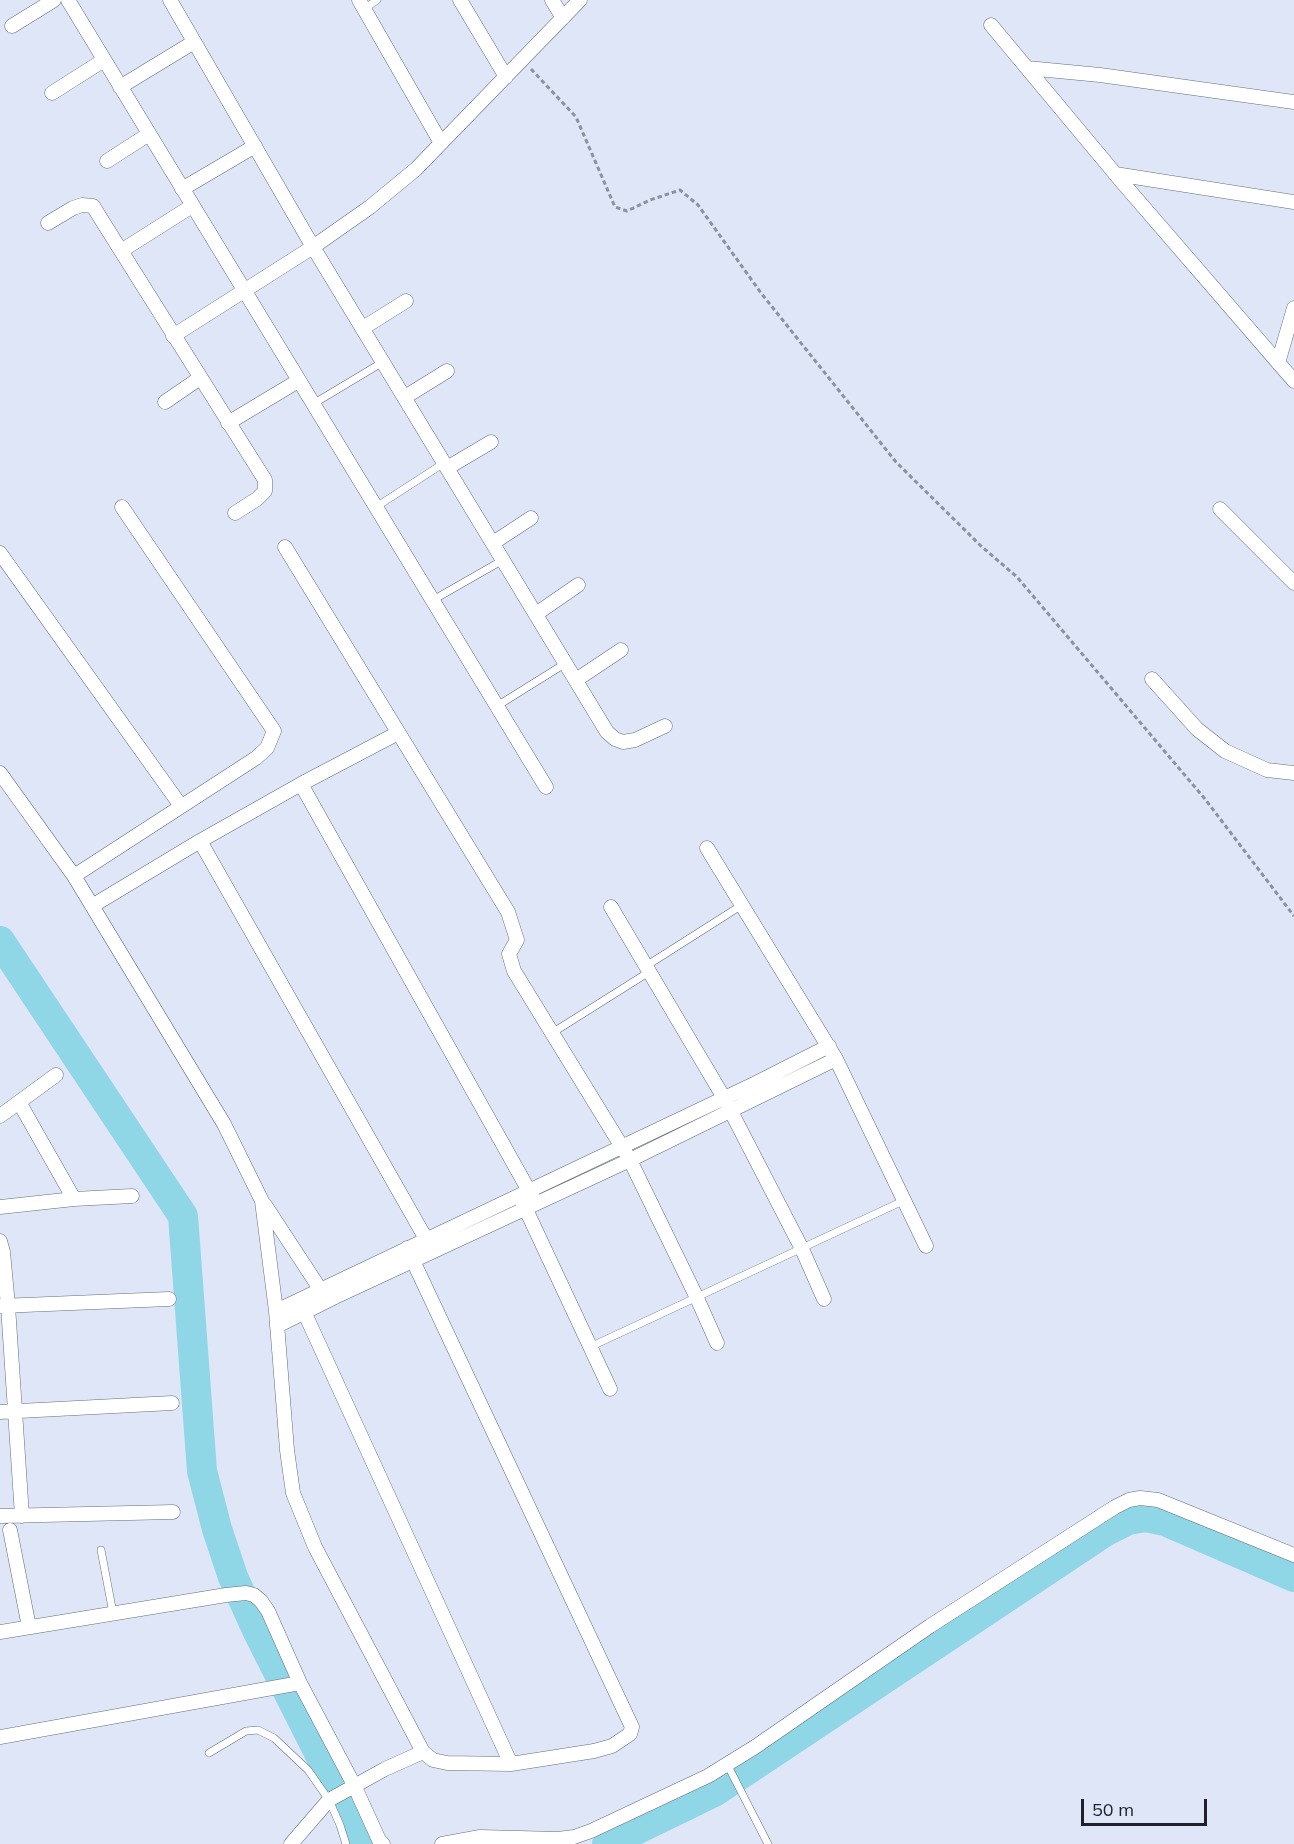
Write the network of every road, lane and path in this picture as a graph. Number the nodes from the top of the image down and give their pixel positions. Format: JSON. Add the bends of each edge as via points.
{"nodes":[{"id":1,"x":54,"y":0,"type":"edge"},
{"id":2,"x":68,"y":0,"type":"edge"},
{"id":3,"x":170,"y":0,"type":"edge"},
{"id":4,"x":377,"y":0,"type":"edge"},
{"id":5,"x":460,"y":0,"type":"edge"},
{"id":6,"x":552,"y":0,"type":"edge"},
{"id":7,"x":580,"y":0,"type":"edge"},
{"id":8,"x":361,"y":5,"type":"edge"},
{"id":9,"x":563,"y":18,"type":"junction"},
{"id":10,"x":991,"y":25,"type":"dead end"},
{"id":11,"x":12,"y":26,"type":"dead end"},
{"id":12,"x":194,"y":42,"type":"junction"},
{"id":13,"x":104,"y":60,"type":"junction"},
{"id":14,"x":522,"y":60,"type":"junction"},
{"id":15,"x":1027,"y":68,"type":"junction"},
{"id":16,"x":506,"y":76,"type":"junction"},
{"id":17,"x":120,"y":87,"type":"junction"},
{"id":18,"x":52,"y":93,"type":"dead end"},
{"id":19,"x":1294,"y":102,"type":"edge"},
{"id":20,"x":149,"y":134,"type":"junction"},
{"id":21,"x":441,"y":143,"type":"junction"},
{"id":22,"x":255,"y":147,"type":"junction"},
{"id":23,"x":107,"y":161,"type":"dead end"},
{"id":24,"x":1115,"y":174,"type":"junction"},
{"id":25,"x":182,"y":189,"type":"junction"},
{"id":26,"x":1294,"y":202,"type":"edge"},
{"id":27,"x":192,"y":206,"type":"junction"},
{"id":28,"x":48,"y":223,"type":"dead end"},
{"id":29,"x":313,"y":247,"type":"junction"},
{"id":30,"x":121,"y":251,"type":"junction"},
{"id":31,"x":243,"y":290,"type":"junction"},
{"id":32,"x":406,"y":301,"type":"dead end"},
{"id":33,"x":1294,"y":308,"type":"edge"},
{"id":34,"x":363,"y":328,"type":"junction"},
{"id":35,"x":173,"y":336,"type":"junction"},
{"id":36,"x":383,"y":362,"type":"junction"},
{"id":37,"x":1278,"y":363,"type":"junction"},
{"id":38,"x":447,"y":371,"type":"dead end"},
{"id":39,"x":200,"y":378,"type":"junction"},
{"id":40,"x":298,"y":381,"type":"junction"},
{"id":41,"x":1294,"y":381,"type":"edge"},
{"id":42,"x":405,"y":397,"type":"junction"},
{"id":43,"x":165,"y":402,"type":"dead end"},
{"id":44,"x":312,"y":405,"type":"junction"},
{"id":45,"x":228,"y":423,"type":"junction"},
{"id":46,"x":491,"y":442,"type":"dead end"},
{"id":47,"x":446,"y":465,"type":"junction"},
{"id":48,"x":122,"y":507,"type":"dead end"},
{"id":49,"x":375,"y":508,"type":"junction"},
{"id":50,"x":1220,"y":509,"type":"dead end"},
{"id":51,"x":235,"y":513,"type":"dead end"},
{"id":52,"x":531,"y":518,"type":"dead end"},
{"id":53,"x":493,"y":543,"type":"junction"},
{"id":54,"x":285,"y":547,"type":"dead end"},
{"id":55,"x":0,"y":554,"type":"edge"},
{"id":56,"x":503,"y":560,"type":"junction"},
{"id":57,"x":1294,"y":583,"type":"edge"},
{"id":58,"x":578,"y":585,"type":"dead end"},
{"id":59,"x":432,"y":601,"type":"junction"},
{"id":60,"x":536,"y":614,"type":"junction"},
{"id":61,"x":621,"y":650,"type":"dead end"},
{"id":62,"x":566,"y":663,"type":"junction"},
{"id":63,"x":1152,"y":679,"type":"dead end"},
{"id":64,"x":576,"y":680,"type":"junction"},
{"id":65,"x":496,"y":706,"type":"junction"},
{"id":66,"x":664,"y":726,"type":"dead end"},
{"id":67,"x":398,"y":733,"type":"junction"},
{"id":68,"x":0,"y":772,"type":"edge"},
{"id":69,"x":1290,"y":772,"type":"edge"},
{"id":70,"x":301,"y":784,"type":"junction"},
{"id":71,"x":1294,"y":785,"type":"edge"},
{"id":72,"x":546,"y":788,"type":"dead end"},
{"id":73,"x":181,"y":806,"type":"junction"},
{"id":74,"x":200,"y":841,"type":"junction"},
{"id":75,"x":707,"y":848,"type":"dead end"},
{"id":76,"x":74,"y":876,"type":"junction"},
{"id":77,"x":742,"y":905,"type":"junction"},
{"id":78,"x":92,"y":906,"type":"junction"},
{"id":79,"x":611,"y":907,"type":"dead end"},
{"id":80,"x":1294,"y":916,"type":"edge"},
{"id":81,"x":648,"y":969,"type":"junction"},
{"id":82,"x":552,"y":1033,"type":"junction"},
{"id":83,"x":829,"y":1046,"type":"junction"},
{"id":84,"x":836,"y":1059,"type":"junction"},
{"id":85,"x":56,"y":1075,"type":"dead end"},
{"id":86,"x":19,"y":1102,"type":"junction"},
{"id":87,"x":727,"y":1104,"type":"junction"},
{"id":88,"x":0,"y":1116,"type":"edge"},
{"id":89,"x":621,"y":1148,"type":"junction"},
{"id":90,"x":630,"y":1160,"type":"junction"},
{"id":91,"x":132,"y":1196,"type":"dead end"},
{"id":92,"x":74,"y":1199,"type":"junction"},
{"id":93,"x":527,"y":1200,"type":"junction"},
{"id":94,"x":905,"y":1200,"type":"junction"},
{"id":95,"x":262,"y":1201,"type":"junction"},
{"id":96,"x":0,"y":1207,"type":"edge"},
{"id":97,"x":0,"y":1241,"type":"edge"},
{"id":98,"x":430,"y":1245,"type":"junction"},
{"id":99,"x":926,"y":1246,"type":"dead end"},
{"id":100,"x":802,"y":1249,"type":"junction"},
{"id":101,"x":410,"y":1255,"type":"junction"},
{"id":102,"x":320,"y":1289,"type":"junction"},
{"id":103,"x":697,"y":1298,"type":"junction"},
{"id":104,"x":169,"y":1299,"type":"dead end"},
{"id":105,"x":824,"y":1299,"type":"dead end"},
{"id":106,"x":4,"y":1306,"type":"edge"},
{"id":107,"x":301,"y":1306,"type":"junction"},
{"id":108,"x":276,"y":1311,"type":"junction"},
{"id":109,"x":277,"y":1326,"type":"junction"},
{"id":110,"x":717,"y":1343,"type":"dead end"},
{"id":111,"x":590,"y":1347,"type":"junction"},
{"id":112,"x":610,"y":1389,"type":"dead end"},
{"id":113,"x":172,"y":1403,"type":"dead end"},
{"id":114,"x":7,"y":1411,"type":"edge"},
{"id":115,"x":173,"y":1512,"type":"dead end"},
{"id":116,"x":0,"y":1516,"type":"edge"},
{"id":117,"x":22,"y":1516,"type":"junction"},
{"id":118,"x":10,"y":1530,"type":"dead end"},
{"id":119,"x":101,"y":1550,"type":"dead end"},
{"id":120,"x":1294,"y":1555,"type":"edge"},
{"id":121,"x":113,"y":1613,"type":"junction"},
{"id":122,"x":29,"y":1627,"type":"junction"},
{"id":123,"x":0,"y":1632,"type":"edge"},
{"id":124,"x":296,"y":1683,"type":"junction"},
{"id":125,"x":0,"y":1737,"type":"edge"},
{"id":126,"x":423,"y":1752,"type":"junction"},
{"id":127,"x":209,"y":1753,"type":"dead end"},
{"id":128,"x":511,"y":1764,"type":"junction"},
{"id":129,"x":727,"y":1764,"type":"junction"},
{"id":130,"x":354,"y":1785,"type":"junction"},
{"id":131,"x":329,"y":1800,"type":"junction"},
{"id":132,"x":291,"y":1844,"type":"edge"},
{"id":133,"x":346,"y":1844,"type":"edge"},
{"id":134,"x":383,"y":1844,"type":"edge"},
{"id":135,"x":442,"y":1844,"type":"edge"},
{"id":136,"x":768,"y":1844,"type":"edge"}],
"edges":[{"from":1,"to":11,"type":"street"},
{"from":2,"to":13,"type":"street"},
{"from":3,"to":12,"type":"street"},
{"from":4,"to":8,"type":"lane"},
{"from":5,"to":16,"type":"street"},
{"from":6,"to":9,"type":"street"},
{"from":7,"to":9,"type":"street"},
{"from":8,"to":21,"type":"street"},
{"from":9,"to":14,"type":"street"},
{"from":10,"to":15,"type":"street"},
{"from":12,"to":17,"type":"street"},
{"from":12,"to":22,"type":"street"},
{"from":13,"to":17,"type":"street"},
{"from":13,"to":18,"type":"street"},
{"from":14,"to":16,"type":"street"},
{"from":14,"to":80,"type":"path","via":[[576,117],[615,207],[627,211],[680,190],[698,205],[761,293],[896,462],[1017,577],[1204,799]]},
{"from":15,"to":19,"type":"street"},
{"from":15,"to":24,"type":"street"},
{"from":16,"to":21,"type":"street"},
{"from":17,"to":20,"type":"street"},
{"from":20,"to":23,"type":"street"},
{"from":20,"to":25,"type":"street"},
{"from":21,"to":29,"type":"street","via":[[370,207]]},
{"from":22,"to":25,"type":"street"},
{"from":22,"to":29,"type":"street"},
{"from":24,"to":26,"type":"street"},
{"from":24,"to":37,"type":"street"},
{"from":25,"to":27,"type":"street"},
{"from":27,"to":30,"type":"street"},
{"from":27,"to":31,"type":"street"},
{"from":28,"to":30,"type":"street","via":[[73,208],[93,206]]},
{"from":29,"to":31,"type":"street"},
{"from":29,"to":34,"type":"street"},
{"from":30,"to":35,"type":"street"},
{"from":31,"to":35,"type":"street"},
{"from":31,"to":40,"type":"street"},
{"from":32,"to":34,"type":"street"},
{"from":33,"to":37,"type":"street"},
{"from":34,"to":36,"type":"street"},
{"from":35,"to":39,"type":"street"},
{"from":36,"to":42,"type":"street"},
{"from":36,"to":44,"type":"lane"},
{"from":37,"to":41,"type":"street"},
{"from":38,"to":42,"type":"street"},
{"from":39,"to":43,"type":"street"},
{"from":39,"to":45,"type":"street"},
{"from":40,"to":44,"type":"street"},
{"from":40,"to":45,"type":"street"},
{"from":42,"to":47,"type":"street"},
{"from":44,"to":49,"type":"street"},
{"from":45,"to":51,"type":"street","via":[[265,480],[265,491]]},
{"from":46,"to":47,"type":"street"},
{"from":47,"to":49,"type":"lane"},
{"from":47,"to":53,"type":"street"},
{"from":48,"to":73,"type":"street","via":[[274,731],[267,748],[256,758]]},
{"from":49,"to":59,"type":"street"},
{"from":50,"to":57,"type":"street"},
{"from":52,"to":53,"type":"street"},
{"from":53,"to":56,"type":"street"},
{"from":54,"to":67,"type":"street"},
{"from":55,"to":73,"type":"street"},
{"from":56,"to":59,"type":"lane"},
{"from":56,"to":60,"type":"street"},
{"from":58,"to":60,"type":"street"},
{"from":59,"to":65,"type":"street"},
{"from":60,"to":62,"type":"street"},
{"from":61,"to":64,"type":"street"},
{"from":62,"to":64,"type":"street"},
{"from":62,"to":65,"type":"lane"},
{"from":63,"to":69,"type":"street","via":[[1197,729],[1225,751],[1267,770]]},
{"from":64,"to":66,"type":"street","via":[[615,739],[635,740]]},
{"from":65,"to":72,"type":"street"},
{"from":67,"to":70,"type":"street"},
{"from":67,"to":82,"type":"street","via":[[508,912],[517,940],[509,954],[510,962]]},
{"from":68,"to":76,"type":"street"},
{"from":69,"to":71,"type":"street"},
{"from":70,"to":74,"type":"street"},
{"from":70,"to":93,"type":"street"},
{"from":73,"to":76,"type":"street"},
{"from":74,"to":78,"type":"street"},
{"from":74,"to":98,"type":"street"},
{"from":75,"to":77,"type":"street"},
{"from":76,"to":78,"type":"street"},
{"from":77,"to":81,"type":"lane"},
{"from":77,"to":83,"type":"street"},
{"from":78,"to":95,"type":"street","via":[[224,1124]]},
{"from":79,"to":81,"type":"street"},
{"from":81,"to":82,"type":"lane"},
{"from":81,"to":87,"type":"street"},
{"from":82,"to":89,"type":"street"},
{"from":83,"to":84,"type":"street"},
{"from":83,"to":87,"type":"street"},
{"from":84,"to":87,"type":"street"},
{"from":84,"to":94,"type":"street"},
{"from":85,"to":86,"type":"street"},
{"from":86,"to":88,"type":"street"},
{"from":86,"to":92,"type":"street"},
{"from":87,"to":89,"type":"street"},
{"from":87,"to":90,"type":"street"},
{"from":87,"to":100,"type":"street"},
{"from":89,"to":90,"type":"street"},
{"from":89,"to":93,"type":"street"},
{"from":90,"to":93,"type":"street"},
{"from":90,"to":103,"type":"street"},
{"from":91,"to":92,"type":"street"},
{"from":92,"to":96,"type":"street"},
{"from":93,"to":98,"type":"street"},
{"from":93,"to":111,"type":"street"},
{"from":94,"to":99,"type":"street"},
{"from":94,"to":100,"type":"lane"},
{"from":95,"to":102,"type":"street"},
{"from":95,"to":108,"type":"street"},
{"from":97,"to":106,"type":"street"},
{"from":98,"to":101,"type":"street"},
{"from":100,"to":103,"type":"lane"},
{"from":100,"to":105,"type":"street"},
{"from":101,"to":102,"type":"street"},
{"from":101,"to":107,"type":"street"},
{"from":101,"to":128,"type":"street","via":[[632,1727],[630,1734],[612,1746]]},
{"from":102,"to":107,"type":"street"},
{"from":103,"to":110,"type":"street"},
{"from":103,"to":111,"type":"lane"},
{"from":104,"to":106,"type":"street"},
{"from":106,"to":114,"type":"street"},
{"from":107,"to":108,"type":"street"},
{"from":107,"to":109,"type":"street"},
{"from":107,"to":128,"type":"street"},
{"from":108,"to":109,"type":"street"},
{"from":109,"to":126,"type":"street","via":[[293,1493],[315,1547]]},
{"from":111,"to":112,"type":"street"},
{"from":113,"to":114,"type":"street"},
{"from":114,"to":117,"type":"street"},
{"from":115,"to":117,"type":"street"},
{"from":116,"to":117,"type":"street"},
{"from":118,"to":122,"type":"street"},
{"from":119,"to":121,"type":"lane"},
{"from":120,"to":129,"type":"street","via":[[1158,1500],[1129,1500],[930,1626]]},
{"from":121,"to":122,"type":"street"},
{"from":121,"to":124,"type":"street","via":[[226,1595],[254,1595],[268,1611]]},
{"from":122,"to":123,"type":"street"},
{"from":124,"to":125,"type":"street"},
{"from":124,"to":130,"type":"street"},
{"from":126,"to":128,"type":"street","via":[[433,1760],[447,1763]]},
{"from":126,"to":130,"type":"street"},
{"from":127,"to":131,"type":"lane","via":[[246,1731],[258,1730],[291,1753]]},
{"from":129,"to":135,"type":"street","via":[[574,1838],[480,1837]]},
{"from":129,"to":136,"type":"lane"},
{"from":130,"to":131,"type":"street"},
{"from":130,"to":134,"type":"street"},
{"from":131,"to":132,"type":"street"},
{"from":131,"to":133,"type":"lane"}]}
